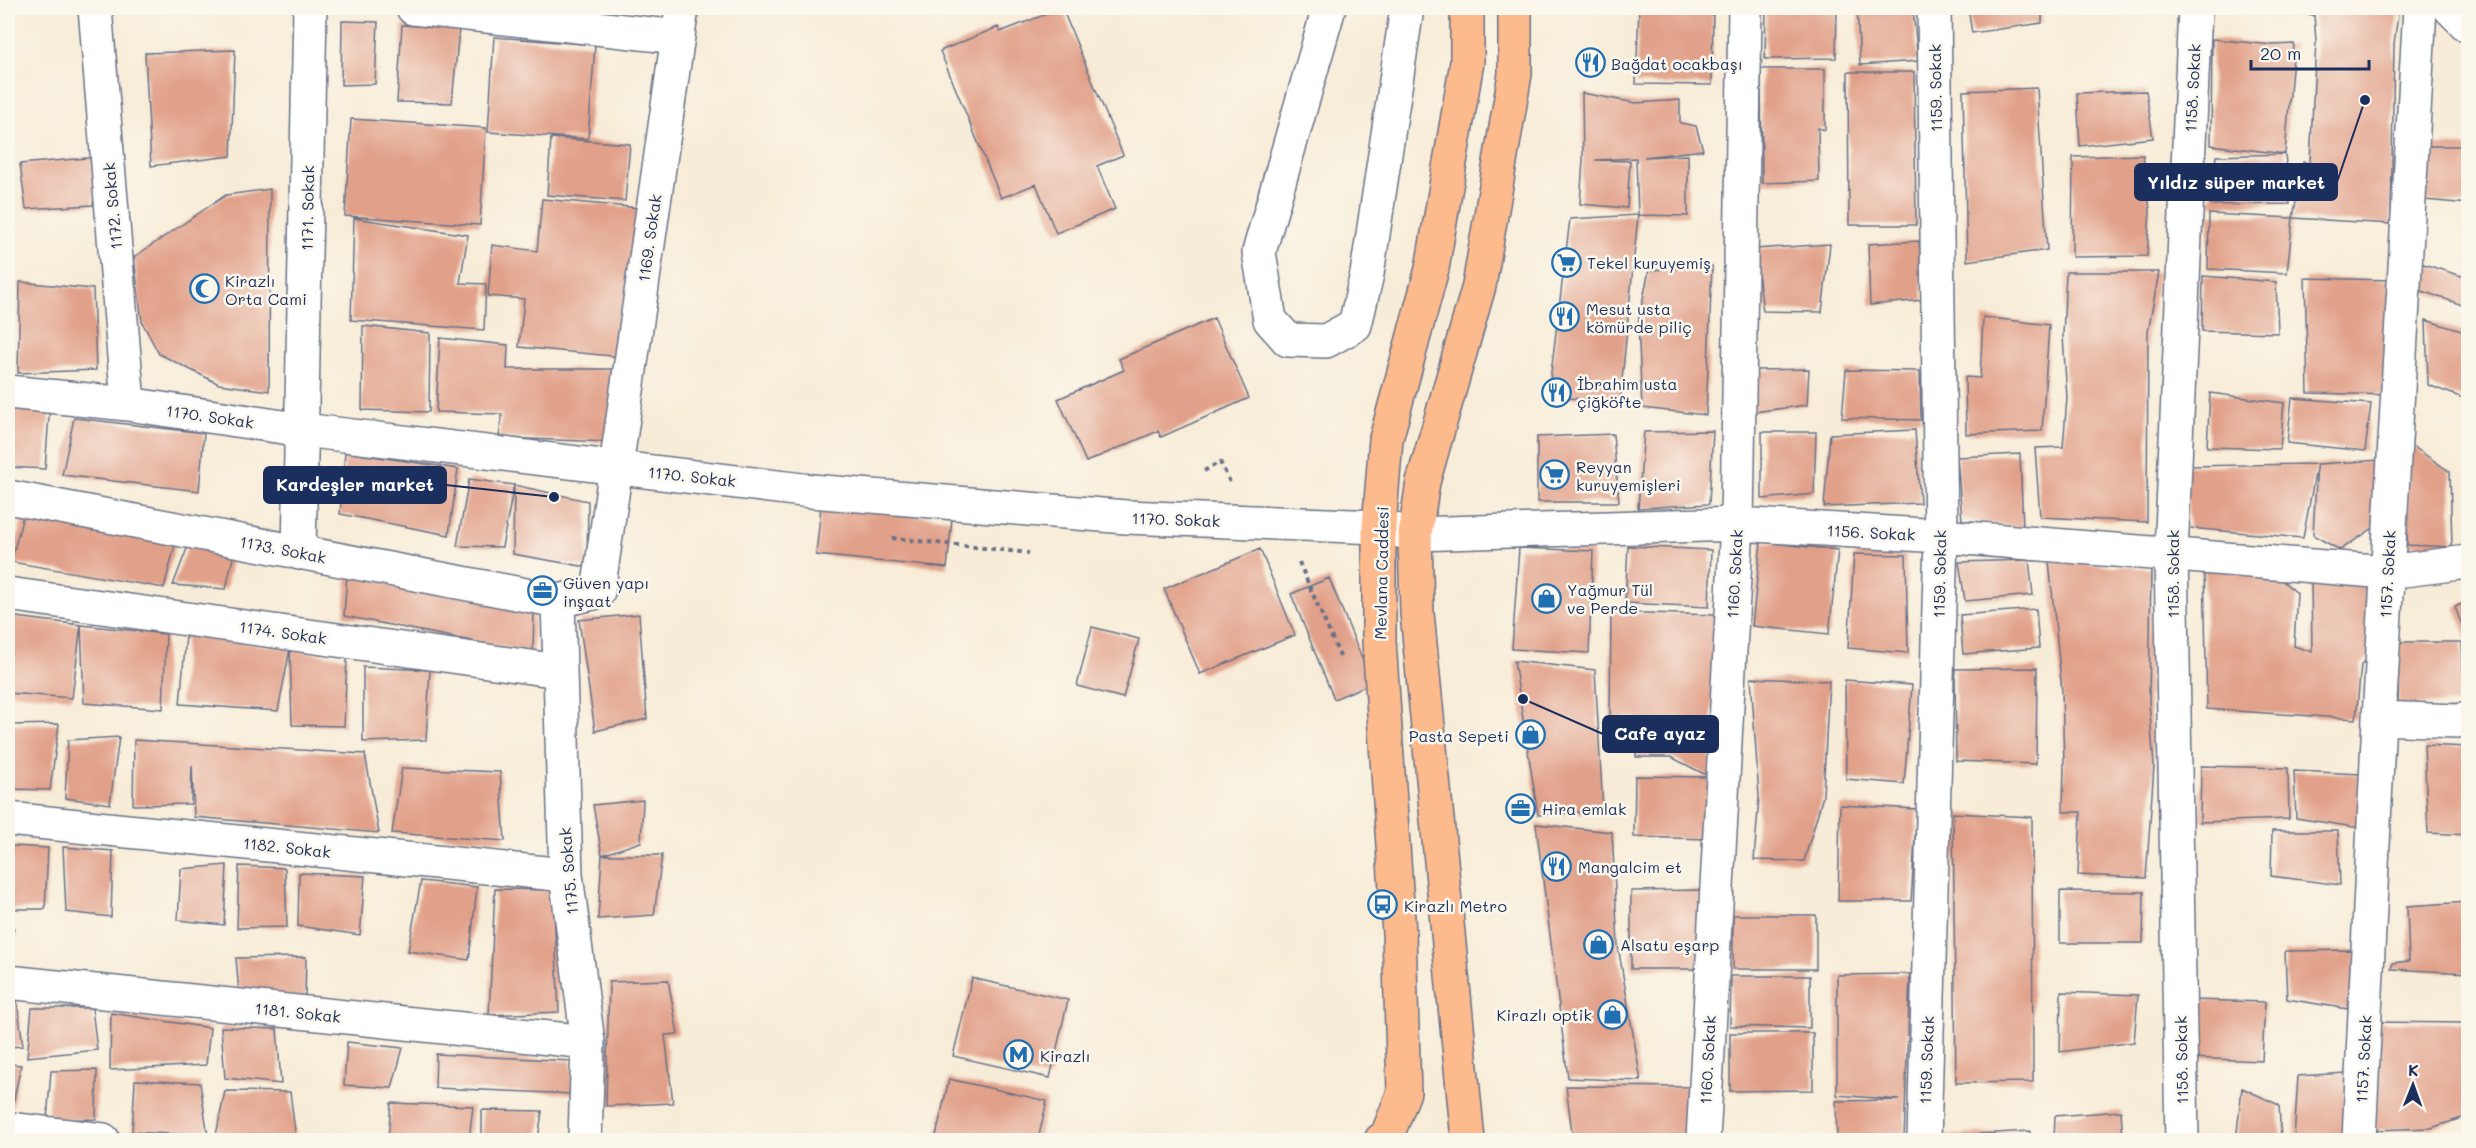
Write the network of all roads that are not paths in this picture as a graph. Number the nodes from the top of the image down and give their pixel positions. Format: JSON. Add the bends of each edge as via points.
{"nodes":[{"id":1,"x":95,"y":8,"type":"edge"},
{"id":2,"x":310,"y":8,"type":"edge"},
{"id":3,"x":412,"y":8,"type":"edge"},
{"id":4,"x":1329,"y":8,"type":"edge"},
{"id":5,"x":1407,"y":8,"type":"edge"},
{"id":6,"x":1467,"y":8,"type":"edge"},
{"id":7,"x":1515,"y":8,"type":"edge"},
{"id":8,"x":1745,"y":8,"type":"edge"},
{"id":9,"x":1934,"y":8,"type":"edge"},
{"id":10,"x":2195,"y":8,"type":"edge"},
{"id":11,"x":2420,"y":8,"type":"edge"},
{"id":12,"x":2450,"y":8,"type":"edge"},
{"id":13,"x":680,"y":22,"type":"edge"},
{"id":14,"x":2469,"y":26,"type":"edge"},
{"id":15,"x":8,"y":392,"type":"edge"},
{"id":16,"x":128,"y":404,"type":"junction"},
{"id":17,"x":303,"y":430,"type":"junction"},
{"id":18,"x":616,"y":468,"type":"junction"},
{"id":19,"x":8,"y":497,"type":"edge"},
{"id":20,"x":1737,"y":524,"type":"junction"},
{"id":21,"x":1379,"y":527,"type":"junction"},
{"id":22,"x":1415,"y":534,"type":"junction"},
{"id":23,"x":1941,"y":536,"type":"junction"},
{"id":24,"x":299,"y":553,"type":"junction"},
{"id":25,"x":2171,"y":554,"type":"junction"},
{"id":26,"x":2469,"y":562,"type":"edge"},
{"id":27,"x":2387,"y":572,"type":"junction"},
{"id":28,"x":8,"y":594,"type":"edge"},
{"id":29,"x":558,"y":601,"type":"junction"},
{"id":30,"x":559,"y":671,"type":"junction"},
{"id":31,"x":2379,"y":718,"type":"junction"},
{"id":32,"x":2469,"y":718,"type":"edge"},
{"id":33,"x":8,"y":819,"type":"edge"},
{"id":34,"x":566,"y":875,"type":"junction"},
{"id":35,"x":8,"y":982,"type":"edge"},
{"id":36,"x":588,"y":1042,"type":"junction"},
{"id":37,"x":8,"y":1130,"type":"edge"},
{"id":38,"x":103,"y":1140,"type":"edge"},
{"id":39,"x":585,"y":1140,"type":"edge"},
{"id":40,"x":1381,"y":1140,"type":"edge"},
{"id":41,"x":1468,"y":1140,"type":"edge"},
{"id":42,"x":1703,"y":1140,"type":"edge"},
{"id":43,"x":1924,"y":1140,"type":"edge"},
{"id":44,"x":2182,"y":1140,"type":"edge"},
{"id":45,"x":2360,"y":1140,"type":"edge"}],
"edges":[{"from":1,"to":16,"type":"street","name":"1172. Sokak"},
{"from":2,"to":17,"type":"street","name":"1171. Sokak"},
{"from":3,"to":13,"type":"street"},
{"from":4,"to":5,"type":"street","via":[[1259,252],[1270,320],[1288,340],[1326,341],[1355,325],[1367,274]]},
{"from":6,"to":21,"type":"main road","name":"Mevlana Caddesi","via":[[1467,62],[1432,269],[1386,439]]},
{"from":7,"to":22,"type":"main road","name":"Mevlana Caddesi","via":[[1515,74],[1479,286],[1422,482]]},
{"from":8,"to":20,"type":"street","name":"1160. Sokak"},
{"from":9,"to":23,"type":"street","name":"1159. Sokak"},
{"from":10,"to":25,"type":"street","name":"1158. Sokak"},
{"from":11,"to":27,"type":"street","name":"1157. Sokak"},
{"from":12,"to":14,"type":"street"},
{"from":13,"to":18,"type":"street","name":"1169. Sokak"},
{"from":15,"to":16,"type":"street","name":"1170. Sokak"},
{"from":16,"to":17,"type":"street","name":"1170. Sokak"},
{"from":17,"to":18,"type":"street","name":"1170. Sokak"},
{"from":17,"to":24,"type":"street","name":"1171. Sokak"},
{"from":18,"to":21,"type":"street","name":"1170. Sokak","via":[[811,490],[1126,517]]},
{"from":18,"to":29,"type":"street","name":"1169. Sokak","via":[[598,592]]},
{"from":19,"to":24,"type":"street","name":"1173. Sokak"},
{"from":20,"to":22,"type":"street","name":"1156. Sokak"},
{"from":20,"to":23,"type":"street","name":"1156. Sokak"},
{"from":20,"to":42,"type":"street","name":"1160. Sokak"},
{"from":21,"to":22,"type":"street","name":"1156. Sokak"},
{"from":21,"to":40,"type":"main road","name":"Mevlana Caddesi","via":[[1379,641],[1399,933],[1404,1092],[1387,1136]]},
{"from":22,"to":41,"type":"main road","name":"Mevlana Caddesi","via":[[1417,613]]},
{"from":23,"to":25,"type":"street","name":"1156. Sokak"},
{"from":23,"to":43,"type":"street","name":"1159. Sokak"},
{"from":24,"to":29,"type":"street","name":"1173. Sokak"},
{"from":25,"to":27,"type":"street","name":"1156. Sokak"},
{"from":25,"to":44,"type":"street","name":"1158. Sokak"},
{"from":26,"to":27,"type":"street","name":"1156. Sokak"},
{"from":27,"to":31,"type":"street","name":"1157. Sokak"},
{"from":28,"to":30,"type":"street","name":"1174. Sokak"},
{"from":29,"to":30,"type":"street","name":"1175. Sokak"},
{"from":30,"to":34,"type":"street","name":"1175. Sokak"},
{"from":31,"to":32,"type":"street"},
{"from":31,"to":45,"type":"street","name":"1157. Sokak"},
{"from":33,"to":34,"type":"street","name":"1182. Sokak"},
{"from":34,"to":36,"type":"street","name":"1175. Sokak"},
{"from":35,"to":36,"type":"street","name":"1181. Sokak"},
{"from":36,"to":39,"type":"street","name":"1175. Sokak"},
{"from":37,"to":38,"type":"street"}]}
